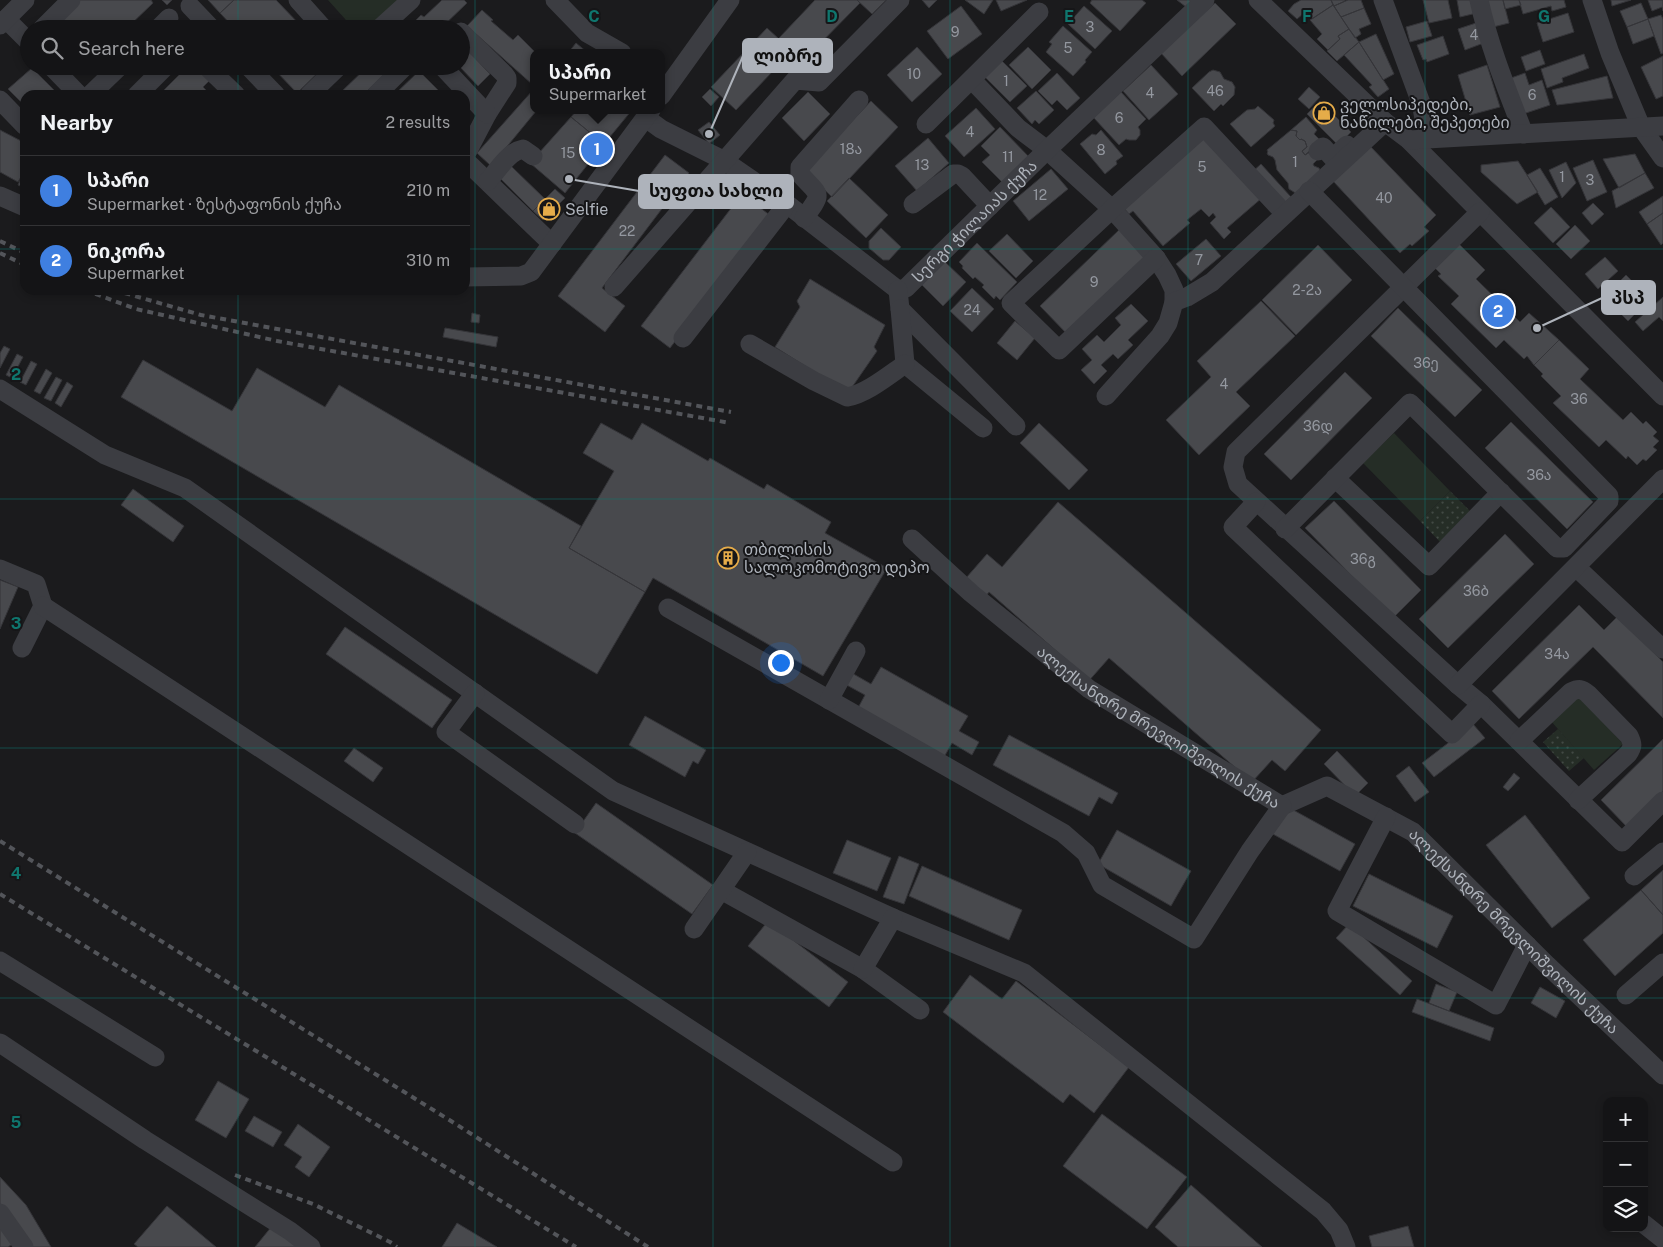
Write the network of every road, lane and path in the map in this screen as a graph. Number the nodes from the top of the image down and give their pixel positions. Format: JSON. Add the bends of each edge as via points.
{"nodes":[{"id":1,"x":25,"y":0,"type":"edge"},
{"id":2,"x":71,"y":0,"type":"edge"},
{"id":3,"x":298,"y":0,"type":"edge"},
{"id":4,"x":411,"y":0,"type":"edge"},
{"id":5,"x":555,"y":0,"type":"edge"},
{"id":6,"x":730,"y":0,"type":"edge"},
{"id":7,"x":900,"y":0,"type":"edge"},
{"id":8,"x":1205,"y":0,"type":"edge"},
{"id":9,"x":1258,"y":0,"type":"edge"},
{"id":10,"x":1383,"y":0,"type":"edge"},
{"id":11,"x":1480,"y":0,"type":"edge"},
{"id":12,"x":1592,"y":0,"type":"edge"},
{"id":13,"x":190,"y":6,"type":"dead end"},
{"id":14,"x":1039,"y":12,"type":"dead end"},
{"id":15,"x":51,"y":20,"type":"edge"},
{"id":16,"x":203,"y":20,"type":"edge"},
{"id":17,"x":316,"y":20,"type":"edge"},
{"id":18,"x":389,"y":20,"type":"edge"},
{"id":19,"x":3,"y":22,"type":"edge"},
{"id":20,"x":20,"y":35,"type":"edge"},
{"id":21,"x":470,"y":41,"type":"edge"},
{"id":22,"x":615,"y":49,"type":"edge"},
{"id":23,"x":60,"y":75,"type":"edge"},
{"id":24,"x":111,"y":75,"type":"edge"},
{"id":25,"x":157,"y":75,"type":"edge"},
{"id":26,"x":215,"y":75,"type":"edge"},
{"id":27,"x":257,"y":75,"type":"edge"},
{"id":28,"x":330,"y":75,"type":"edge"},
{"id":29,"x":396,"y":75,"type":"edge"},
{"id":30,"x":450,"y":75,"type":"edge"},
{"id":31,"x":972,"y":80,"type":"junction"},
{"id":32,"x":665,"y":83,"type":"edge"},
{"id":33,"x":74,"y":90,"type":"edge"},
{"id":34,"x":95,"y":90,"type":"edge"},
{"id":35,"x":142,"y":90,"type":"edge"},
{"id":36,"x":231,"y":90,"type":"edge"},
{"id":37,"x":271,"y":90,"type":"edge"},
{"id":38,"x":315,"y":90,"type":"edge"},
{"id":39,"x":381,"y":90,"type":"edge"},
{"id":40,"x":464,"y":90,"type":"edge"},
{"id":41,"x":470,"y":96,"type":"edge"},
{"id":42,"x":0,"y":100,"type":"edge"},
{"id":43,"x":859,"y":100,"type":"dead end"},
{"id":44,"x":487,"y":114,"type":"junction"},
{"id":45,"x":648,"y":114,"type":"edge"},
{"id":46,"x":20,"y":121,"type":"edge"},
{"id":47,"x":1385,"y":122,"type":"junction"},
{"id":48,"x":926,"y":124,"type":"dead end"},
{"id":49,"x":1663,"y":126,"type":"edge"},
{"id":50,"x":1641,"y":127,"type":"junction"},
{"id":51,"x":1524,"y":134,"type":"junction"},
{"id":52,"x":1428,"y":139,"type":"junction"},
{"id":53,"x":1409,"y":140,"type":"junction"},
{"id":54,"x":1361,"y":144,"type":"junction"},
{"id":55,"x":470,"y":148,"type":"edge"},
{"id":56,"x":1047,"y":150,"type":"junction"},
{"id":57,"x":1318,"y":151,"type":"dead end"},
{"id":58,"x":533,"y":156,"type":"dead end"},
{"id":59,"x":1663,"y":158,"type":"edge"},
{"id":60,"x":723,"y":160,"type":"junction"},
{"id":61,"x":470,"y":163,"type":"edge"},
{"id":62,"x":488,"y":182,"type":"junction"},
{"id":63,"x":1309,"y":191,"type":"junction"},
{"id":64,"x":0,"y":196,"type":"edge"},
{"id":65,"x":20,"y":204,"type":"edge"},
{"id":66,"x":787,"y":204,"type":"junction"},
{"id":67,"x":914,"y":204,"type":"dead end"},
{"id":68,"x":990,"y":206,"type":"junction"},
{"id":69,"x":1112,"y":209,"type":"junction"},
{"id":70,"x":1480,"y":212,"type":"junction"},
{"id":71,"x":1285,"y":214,"type":"junction"},
{"id":72,"x":804,"y":218,"type":"junction"},
{"id":73,"x":552,"y":244,"type":"junction"},
{"id":74,"x":1156,"y":258,"type":"junction"},
{"id":75,"x":470,"y":277,"type":"edge"},
{"id":76,"x":614,"y":287,"type":"dead end"},
{"id":77,"x":1403,"y":287,"type":"junction"},
{"id":78,"x":898,"y":290,"type":"junction"},
{"id":79,"x":1174,"y":302,"type":"junction"},
{"id":80,"x":900,"y":309,"type":"junction"},
{"id":81,"x":683,"y":338,"type":"dead end"},
{"id":82,"x":750,"y":344,"type":"dead end"},
{"id":83,"x":905,"y":364,"type":"junction"},
{"id":84,"x":0,"y":389,"type":"edge"},
{"id":85,"x":1106,"y":396,"type":"dead end"},
{"id":86,"x":1663,"y":396,"type":"edge"},
{"id":87,"x":1016,"y":426,"type":"dead end"},
{"id":88,"x":983,"y":428,"type":"dead end"},
{"id":89,"x":1335,"y":478,"type":"junction"},
{"id":90,"x":1663,"y":479,"type":"edge"},
{"id":91,"x":1501,"y":492,"type":"junction"},
{"id":92,"x":1256,"y":502,"type":"junction"},
{"id":93,"x":1285,"y":529,"type":"junction"},
{"id":94,"x":912,"y":540,"type":"dead end"},
{"id":95,"x":1576,"y":567,"type":"junction"},
{"id":96,"x":0,"y":569,"type":"edge"},
{"id":97,"x":43,"y":606,"type":"junction"},
{"id":98,"x":668,"y":608,"type":"dead end"},
{"id":99,"x":22,"y":648,"type":"dead end"},
{"id":100,"x":1663,"y":649,"type":"edge"},
{"id":101,"x":856,"y":650,"type":"dead end"},
{"id":102,"x":1458,"y":685,"type":"junction"},
{"id":103,"x":475,"y":693,"type":"junction"},
{"id":104,"x":828,"y":700,"type":"junction"},
{"id":105,"x":1481,"y":704,"type":"junction"},
{"id":106,"x":1519,"y":741,"type":"junction"},
{"id":107,"x":1578,"y":800,"type":"junction"},
{"id":108,"x":1663,"y":801,"type":"edge"},
{"id":109,"x":1282,"y":806,"type":"junction"},
{"id":110,"x":1386,"y":817,"type":"junction"},
{"id":111,"x":575,"y":824,"type":"dead end"},
{"id":112,"x":747,"y":852,"type":"junction"},
{"id":113,"x":1663,"y":852,"type":"edge"},
{"id":114,"x":1634,"y":876,"type":"dead end"},
{"id":115,"x":721,"y":890,"type":"junction"},
{"id":116,"x":893,"y":918,"type":"junction"},
{"id":117,"x":694,"y":929,"type":"dead end"},
{"id":118,"x":1527,"y":945,"type":"junction"},
{"id":119,"x":0,"y":961,"type":"edge"},
{"id":120,"x":1663,"y":963,"type":"edge"},
{"id":121,"x":863,"y":969,"type":"junction"},
{"id":122,"x":1626,"y":995,"type":"dead end"},
{"id":123,"x":920,"y":1010,"type":"dead end"},
{"id":124,"x":0,"y":1043,"type":"edge"},
{"id":125,"x":155,"y":1057,"type":"dead end"},
{"id":126,"x":1663,"y":1075,"type":"edge"},
{"id":127,"x":893,"y":1162,"type":"dead end"},
{"id":128,"x":0,"y":1213,"type":"edge"},
{"id":129,"x":1648,"y":1227,"type":"edge"},
{"id":130,"x":1663,"y":1238,"type":"edge"},
{"id":131,"x":24,"y":1247,"type":"edge"},
{"id":132,"x":311,"y":1247,"type":"edge"},
{"id":133,"x":1346,"y":1247,"type":"edge"}],
"edges":[{"from":1,"to":19,"type":"street"},
{"from":2,"to":15,"type":"street"},
{"from":3,"to":17,"type":"street"},
{"from":4,"to":18,"type":"street"},
{"from":5,"to":22,"type":"street","via":[[587,32]]},
{"from":6,"to":32,"type":"street"},
{"from":7,"to":60,"type":"street","via":[[819,82],[794,80]]},
{"from":8,"to":56,"type":"street","name":"სერგი ჭილაიას ქუჩა"},
{"from":9,"to":47,"type":"street"},
{"from":10,"to":52,"type":"street","via":[[1421,103]]},
{"from":11,"to":51,"type":"street","via":[[1484,23]]},
{"from":12,"to":50,"type":"street"},
{"from":13,"to":16,"type":"street"},
{"from":14,"to":31,"type":"street"},
{"from":19,"to":20,"type":"street"},
{"from":21,"to":44,"type":"street","via":[[507,78],[505,88]]},
{"from":23,"to":33,"type":"street"},
{"from":24,"to":34,"type":"street"},
{"from":25,"to":35,"type":"street"},
{"from":26,"to":36,"type":"street"},
{"from":27,"to":37,"type":"street"},
{"from":28,"to":38,"type":"street"},
{"from":29,"to":39,"type":"street"},
{"from":30,"to":40,"type":"street"},
{"from":31,"to":48,"type":"street"},
{"from":31,"to":56,"type":"street","via":[[1018,128]]},
{"from":41,"to":44,"type":"street"},
{"from":42,"to":46,"type":"street"},
{"from":43,"to":72,"type":"street","via":[[800,167],[800,174],[818,194],[817,201]]},
{"from":44,"to":55,"type":"street"},
{"from":45,"to":60,"type":"street","name":"სერგი ჭილაიას ქუჩა","via":[[661,128]]},
{"from":45,"to":73,"type":"street"},
{"from":47,"to":53,"type":"street"},
{"from":47,"to":54,"type":"street"},
{"from":49,"to":50,"type":"street"},
{"from":50,"to":51,"type":"street"},
{"from":50,"to":59,"type":"street"},
{"from":51,"to":52,"type":"street"},
{"from":52,"to":53,"type":"street"},
{"from":53,"to":70,"type":"street"},
{"from":54,"to":57,"type":"street","via":[[1355,138],[1333,158],[1323,147]]},
{"from":54,"to":63,"type":"street"},
{"from":56,"to":68,"type":"street","name":"სერგი ჭილაიას ქუჩა"},
{"from":56,"to":69,"type":"street"},
{"from":58,"to":62,"type":"street","via":[[523,149],[517,150]]},
{"from":60,"to":66,"type":"street","name":"სერგი ჭილაიას ქუჩა"},
{"from":60,"to":76,"type":"street"},
{"from":61,"to":62,"type":"street"},
{"from":62,"to":73,"type":"street"},
{"from":63,"to":71,"type":"street"},
{"from":63,"to":77,"type":"street"},
{"from":64,"to":65,"type":"street"},
{"from":66,"to":72,"type":"street","name":"სერგი ჭილაიას ქუჩა"},
{"from":66,"to":81,"type":"street"},
{"from":67,"to":68,"type":"street","via":[[953,174],[958,174]]},
{"from":68,"to":78,"type":"street","name":"სერგი ჭილაიას ქუჩა","via":[[906,288]]},
{"from":69,"to":71,"type":"street","via":[[1204,127]]},
{"from":69,"to":74,"type":"street"},
{"from":69,"to":74,"type":"street","via":[[1011,303],[1059,350]]},
{"from":70,"to":77,"type":"street"},
{"from":70,"to":86,"type":"street"},
{"from":71,"to":79,"type":"street","via":[[1212,282],[1187,298]]},
{"from":72,"to":78,"type":"street","name":"სერგი ჭილაიას ქუჩა"},
{"from":73,"to":75,"type":"street","via":[[531,272],[520,276]]},
{"from":74,"to":79,"type":"street","via":[[1174,290]]},
{"from":77,"to":91,"type":"street","via":[[1610,496],[1609,502],[1564,548],[1557,548]]},
{"from":77,"to":92,"type":"street","via":[[1236,452],[1233,467],[1238,484]]},
{"from":78,"to":80,"type":"street"},
{"from":79,"to":85,"type":"street","via":[[1160,336]]},
{"from":80,"to":83,"type":"street"},
{"from":80,"to":87,"type":"street"},
{"from":82,"to":83,"type":"street","via":[[847,397],[877,383]]},
{"from":83,"to":88,"type":"street"},
{"from":84,"to":103,"type":"street","via":[[105,454],[185,488]]},
{"from":89,"to":91,"type":"street","via":[[1429,566]]},
{"from":89,"to":91,"type":"street","via":[[1410,403]]},
{"from":89,"to":93,"type":"street"},
{"from":90,"to":95,"type":"street"},
{"from":92,"to":93,"type":"street"},
{"from":92,"to":105,"type":"street","via":[[1232,527],[1452,734]]},
{"from":93,"to":102,"type":"street"},
{"from":94,"to":109,"type":"street","name":"ალექსანდრე მრევლიშვილის ქუჩა","via":[[971,593],[1089,688]]},
{"from":95,"to":100,"type":"street"},
{"from":95,"to":102,"type":"street"},
{"from":96,"to":97,"type":"street","via":[[36,584]]},
{"from":97,"to":99,"type":"street"},
{"from":97,"to":127,"type":"street"},
{"from":98,"to":104,"type":"street"},
{"from":101,"to":104,"type":"street"},
{"from":102,"to":105,"type":"street"},
{"from":103,"to":111,"type":"street","via":[[446,732]]},
{"from":103,"to":112,"type":"street","via":[[613,791]]},
{"from":104,"to":109,"type":"street","via":[[1063,834],[1086,853],[1102,885],[1194,939]]},
{"from":105,"to":106,"type":"street"},
{"from":106,"to":107,"type":"street"},
{"from":106,"to":107,"type":"street","via":[[1571,692],[1578,689],[1588,694],[1629,736],[1632,749]]},
{"from":107,"to":108,"type":"street","via":[[1622,842]]},
{"from":109,"to":110,"type":"street","name":"ალექსანდრე მრევლიშვილის ქუჩა","via":[[1327,786]]},
{"from":110,"to":118,"type":"street","name":"ალექსანდრე მრევლიშვილის ქუჩა","via":[[1413,832]]},
{"from":110,"to":118,"type":"street","via":[[1337,911],[1496,1005]]},
{"from":112,"to":115,"type":"street"},
{"from":112,"to":116,"type":"street"},
{"from":113,"to":114,"type":"street"},
{"from":115,"to":117,"type":"street"},
{"from":115,"to":121,"type":"street"},
{"from":116,"to":121,"type":"street"},
{"from":116,"to":133,"type":"street","via":[[1024,973],[1323,1211],[1339,1230]]},
{"from":118,"to":126,"type":"street","name":"ალექსანდრე მრევლიშვილის ქუჩა"},
{"from":119,"to":125,"type":"street"},
{"from":120,"to":122,"type":"street"},
{"from":121,"to":123,"type":"street"},
{"from":124,"to":132,"type":"street"},
{"from":128,"to":131,"type":"street"},
{"from":129,"to":130,"type":"street"}]}
